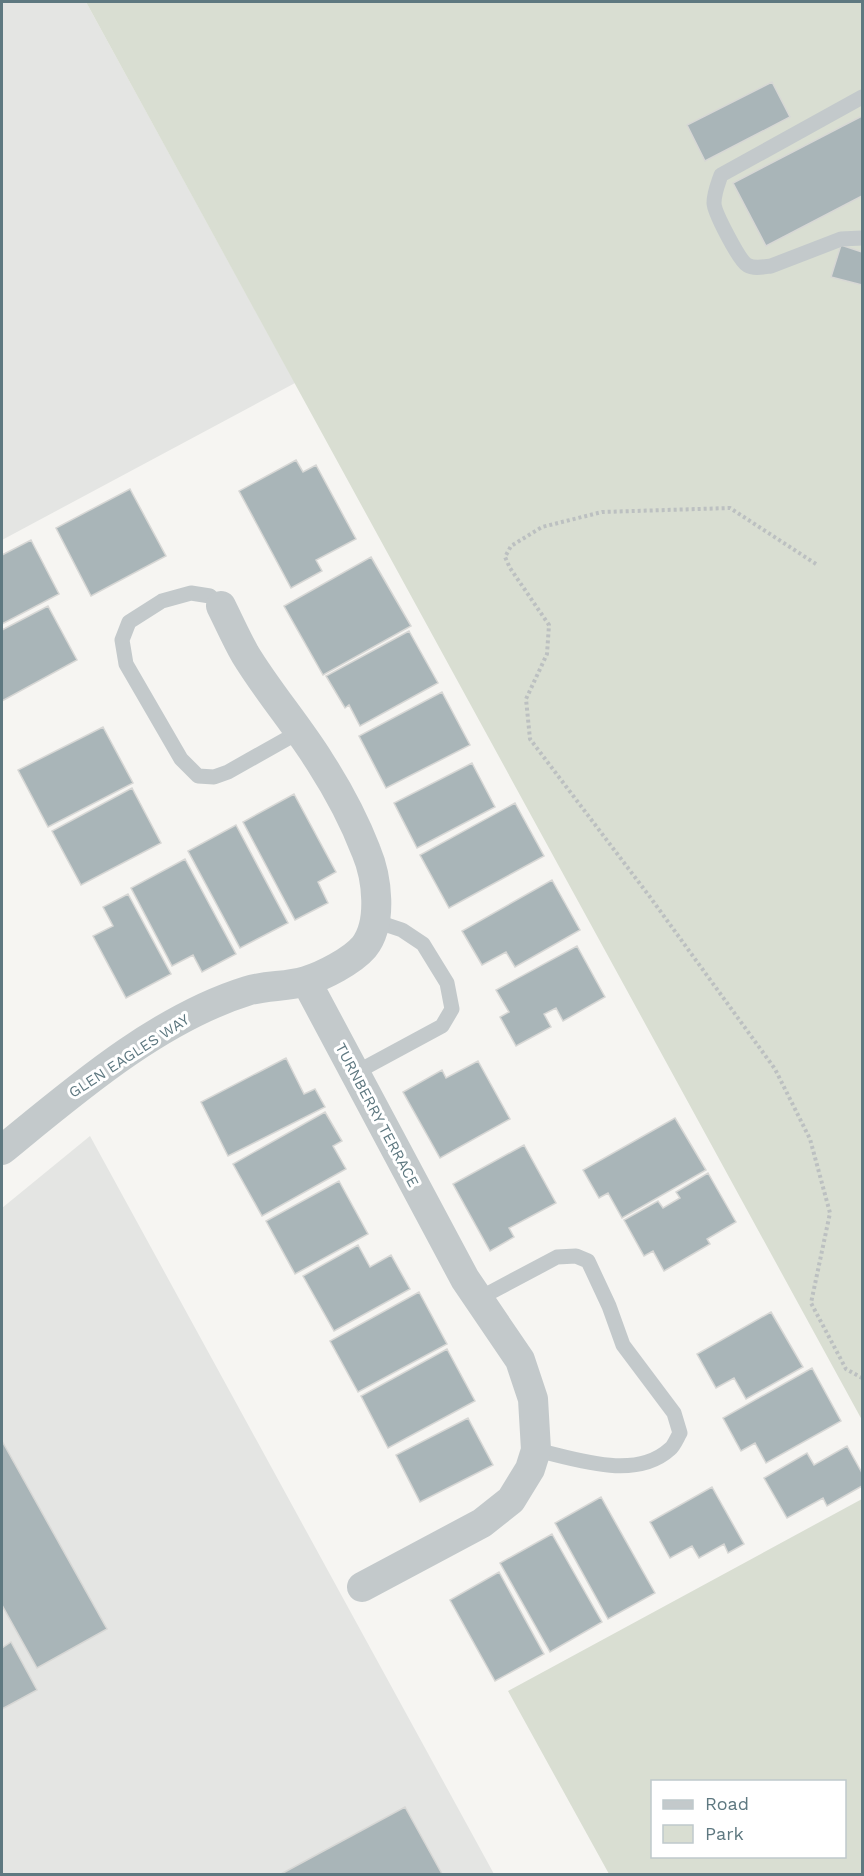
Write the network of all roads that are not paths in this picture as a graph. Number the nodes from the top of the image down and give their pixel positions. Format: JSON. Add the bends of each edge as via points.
{"nodes":[{"id":1,"x":862,"y":97,"type":"edge"},
{"id":2,"x":862,"y":238,"type":"edge"},
{"id":3,"x":221,"y":606,"type":"joint"},
{"id":4,"x":299,"y":732,"type":"junction"},
{"id":5,"x":375,"y":921,"type":"junction"},
{"id":6,"x":306,"y":981,"type":"junction"},
{"id":7,"x":355,"y":1073,"type":"junction"},
{"id":8,"x":2,"y":1150,"type":"edge"},
{"id":9,"x":478,"y":1299,"type":"junction"},
{"id":10,"x":536,"y":1450,"type":"junction"},
{"id":11,"x":362,"y":1587,"type":"dead end"}],
"edges":[{"from":1,"to":2,"type":"lane","via":[[721,175],[713,205],[737,254],[748,266],[771,266],[841,239]]},
{"from":3,"to":4,"type":"street","via":[[246,654]]},
{"from":3,"to":4,"type":"lane","via":[[210,596],[191,592],[162,602],[129,622],[122,640],[126,664],[181,759],[198,776],[214,777]]},
{"from":4,"to":5,"type":"street","via":[[338,791],[367,852],[377,893]]},
{"from":5,"to":6,"type":"street","via":[[364,946],[342,964]]},
{"from":5,"to":7,"type":"lane","via":[[402,930],[423,944],[447,983],[452,1009],[442,1026]]},
{"from":6,"to":7,"type":"street","name":"TURNBERRY TERRACE"},
{"from":6,"to":8,"type":"street","name":"GLEN EAGLES WAY","via":[[249,991],[202,1008],[85,1082]]},
{"from":7,"to":9,"type":"street","name":"TURNBERRY TERRACE"},
{"from":9,"to":10,"type":"street","name":"TURNBERRY TERRACE","via":[[520,1360],[533,1398]]},
{"from":9,"to":10,"type":"lane","via":[[557,1257],[576,1256],[588,1261],[623,1345],[674,1413],[680,1433],[671,1449],[645,1464],[606,1466]]},
{"from":10,"to":11,"type":"street","name":"TURNBERRY TERRACE","via":[[530,1469],[511,1500],[482,1523]]}]}
